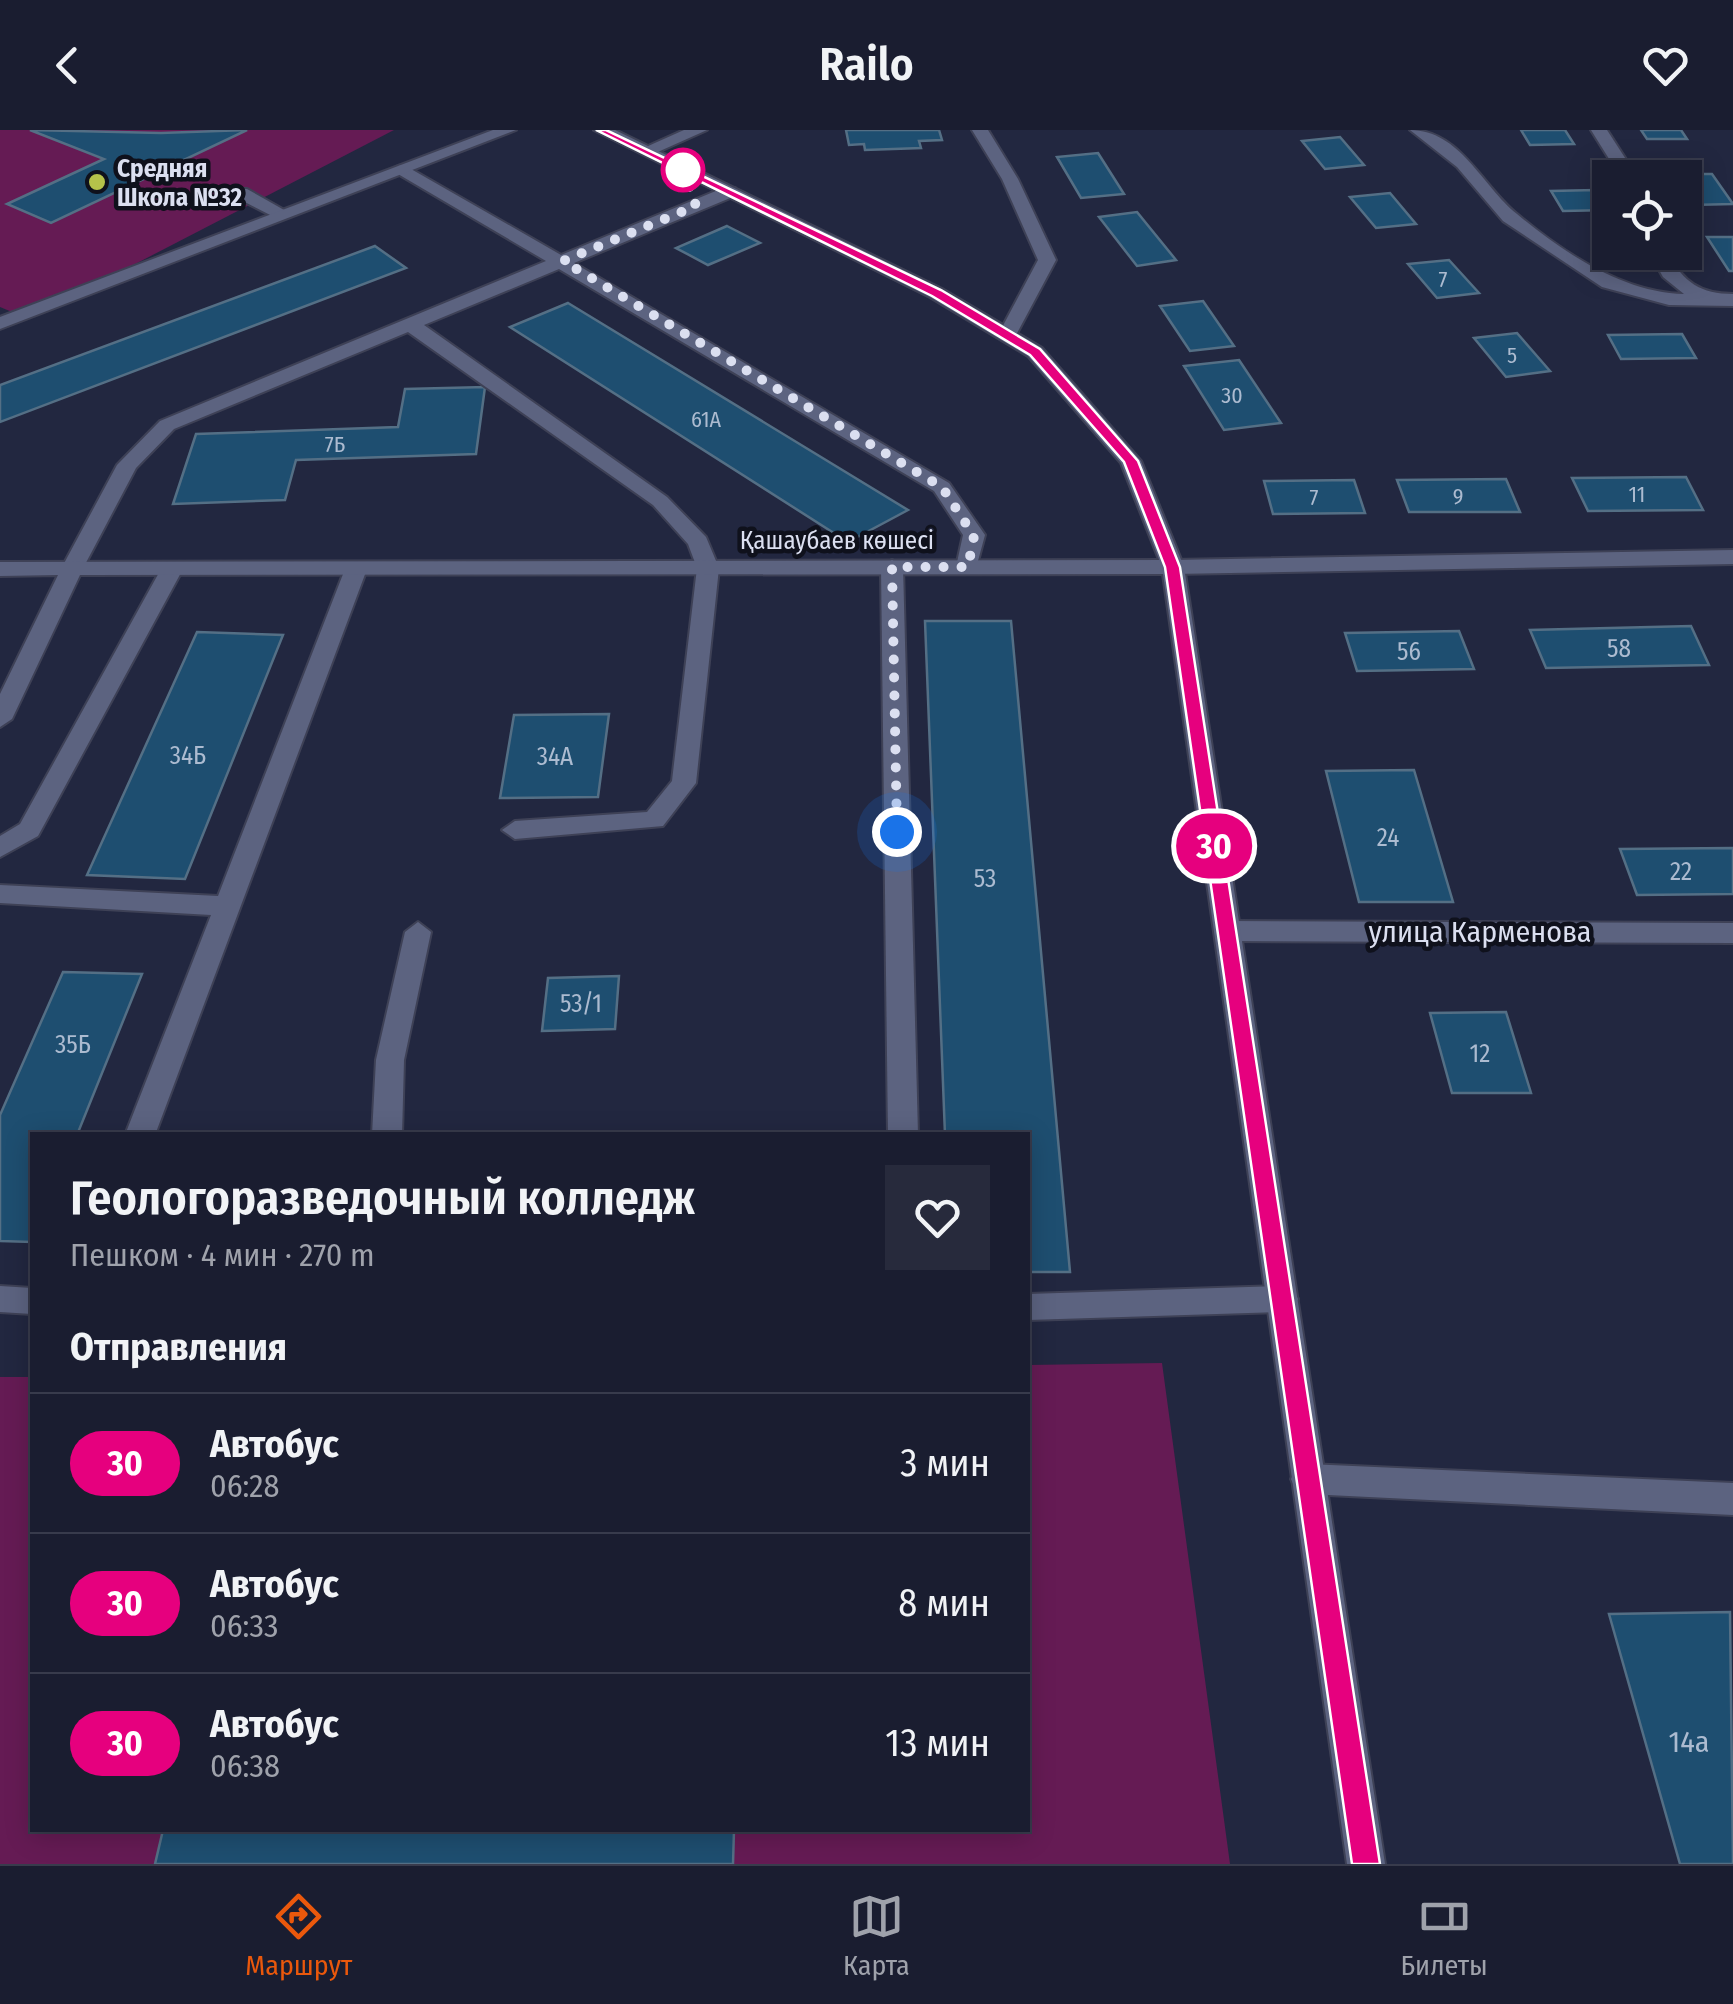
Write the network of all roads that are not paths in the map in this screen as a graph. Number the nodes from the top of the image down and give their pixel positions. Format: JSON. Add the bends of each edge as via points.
{"nodes":[{"id":1,"x":508,"y":130,"type":"edge"},
{"id":2,"x":602,"y":130,"type":"edge"},
{"id":3,"x":700,"y":130,"type":"edge"},
{"id":4,"x":980,"y":130,"type":"edge"},
{"id":5,"x":1418,"y":130,"type":"edge"},
{"id":6,"x":1599,"y":130,"type":"edge"},
{"id":7,"x":644,"y":151,"type":"junction"},
{"id":8,"x":1618,"y":160,"type":"edge"},
{"id":9,"x":404,"y":170,"type":"junction"},
{"id":10,"x":241,"y":192,"type":"dead end"},
{"id":11,"x":730,"y":192,"type":"junction"},
{"id":12,"x":284,"y":215,"type":"junction"},
{"id":13,"x":563,"y":261,"type":"junction"},
{"id":14,"x":1667,"y":270,"type":"edge"},
{"id":15,"x":1703,"y":300,"type":"junction"},
{"id":16,"x":1733,"y":300,"type":"edge"},
{"id":17,"x":0,"y":323,"type":"edge"},
{"id":18,"x":410,"y":324,"type":"junction"},
{"id":19,"x":1007,"y":335,"type":"junction"},
{"id":20,"x":1733,"y":557,"type":"edge"},
{"id":21,"x":892,"y":567,"type":"junction"},
{"id":22,"x":968,"y":567,"type":"junction"},
{"id":23,"x":1172,"y":567,"type":"junction"},
{"id":24,"x":708,"y":568,"type":"junction"},
{"id":25,"x":0,"y":569,"type":"edge"},
{"id":26,"x":72,"y":569,"type":"junction"},
{"id":27,"x":172,"y":569,"type":"junction"},
{"id":28,"x":356,"y":569,"type":"junction"},
{"id":29,"x":0,"y":719,"type":"edge"},
{"id":30,"x":515,"y":830,"type":"dead end"},
{"id":31,"x":0,"y":848,"type":"edge"},
{"id":32,"x":0,"y":894,"type":"edge"},
{"id":33,"x":227,"y":906,"type":"junction"},
{"id":34,"x":1227,"y":931,"type":"junction"},
{"id":35,"x":418,"y":932,"type":"dead end"},
{"id":36,"x":1733,"y":932,"type":"edge"},
{"id":37,"x":141,"y":1132,"type":"edge"},
{"id":38,"x":387,"y":1132,"type":"edge"},
{"id":39,"x":903,"y":1132,"type":"edge"},
{"id":40,"x":0,"y":1299,"type":"edge"},
{"id":41,"x":1282,"y":1299,"type":"junction"},
{"id":42,"x":30,"y":1301,"type":"edge"},
{"id":43,"x":1030,"y":1307,"type":"edge"},
{"id":44,"x":1308,"y":1479,"type":"junction"},
{"id":45,"x":1733,"y":1499,"type":"edge"},
{"id":46,"x":1366,"y":1864,"type":"edge"}],
"edges":[{"from":1,"to":9,"type":"street"},
{"from":2,"to":7,"type":"street"},
{"from":3,"to":7,"type":"street"},
{"from":4,"to":19,"type":"street","via":[[1047,260]]},
{"from":5,"to":15,"type":"street","via":[[1463,163],[1509,217],[1608,283]]},
{"from":6,"to":8,"type":"street"},
{"from":7,"to":11,"type":"street"},
{"from":9,"to":12,"type":"street"},
{"from":9,"to":13,"type":"street"},
{"from":10,"to":12,"type":"street"},
{"from":11,"to":13,"type":"street"},
{"from":11,"to":19,"type":"street"},
{"from":12,"to":17,"type":"street"},
{"from":13,"to":18,"type":"street"},
{"from":13,"to":22,"type":"street","via":[[942,487],[974,536]]},
{"from":14,"to":15,"type":"street"},
{"from":15,"to":16,"type":"street"},
{"from":18,"to":24,"type":"street","via":[[660,501],[698,542]]},
{"from":18,"to":26,"type":"street","via":[[167,425],[127,465]]},
{"from":19,"to":23,"type":"street","via":[[1035,352],[1130,461]]},
{"from":20,"to":23,"type":"street","name":"Қашаубаев көшесі"},
{"from":21,"to":22,"type":"street","name":"Қашаубаев көшесі"},
{"from":21,"to":24,"type":"street","name":"Қашаубаев көшесі"},
{"from":21,"to":39,"type":"street"},
{"from":22,"to":23,"type":"street","name":"Қашаубаев көшесі"},
{"from":23,"to":34,"type":"street"},
{"from":24,"to":28,"type":"street","name":"Қашаубаев көшесі"},
{"from":24,"to":30,"type":"street","via":[[684,784],[654,820]]},
{"from":25,"to":26,"type":"street","name":"Қашаубаев көшесі"},
{"from":26,"to":27,"type":"street","name":"Қашаубаев көшесі"},
{"from":26,"to":29,"type":"street"},
{"from":27,"to":28,"type":"street","name":"Қашаубаев көшесі"},
{"from":27,"to":31,"type":"street","via":[[29,830]]},
{"from":28,"to":33,"type":"street"},
{"from":32,"to":33,"type":"street"},
{"from":33,"to":37,"type":"street"},
{"from":34,"to":36,"type":"street","name":"улица Карменова"},
{"from":34,"to":41,"type":"street"},
{"from":35,"to":38,"type":"street","via":[[390,1060]]},
{"from":40,"to":42,"type":"street"},
{"from":41,"to":43,"type":"street"},
{"from":41,"to":44,"type":"street"},
{"from":44,"to":45,"type":"street"},
{"from":44,"to":46,"type":"street"}]}
